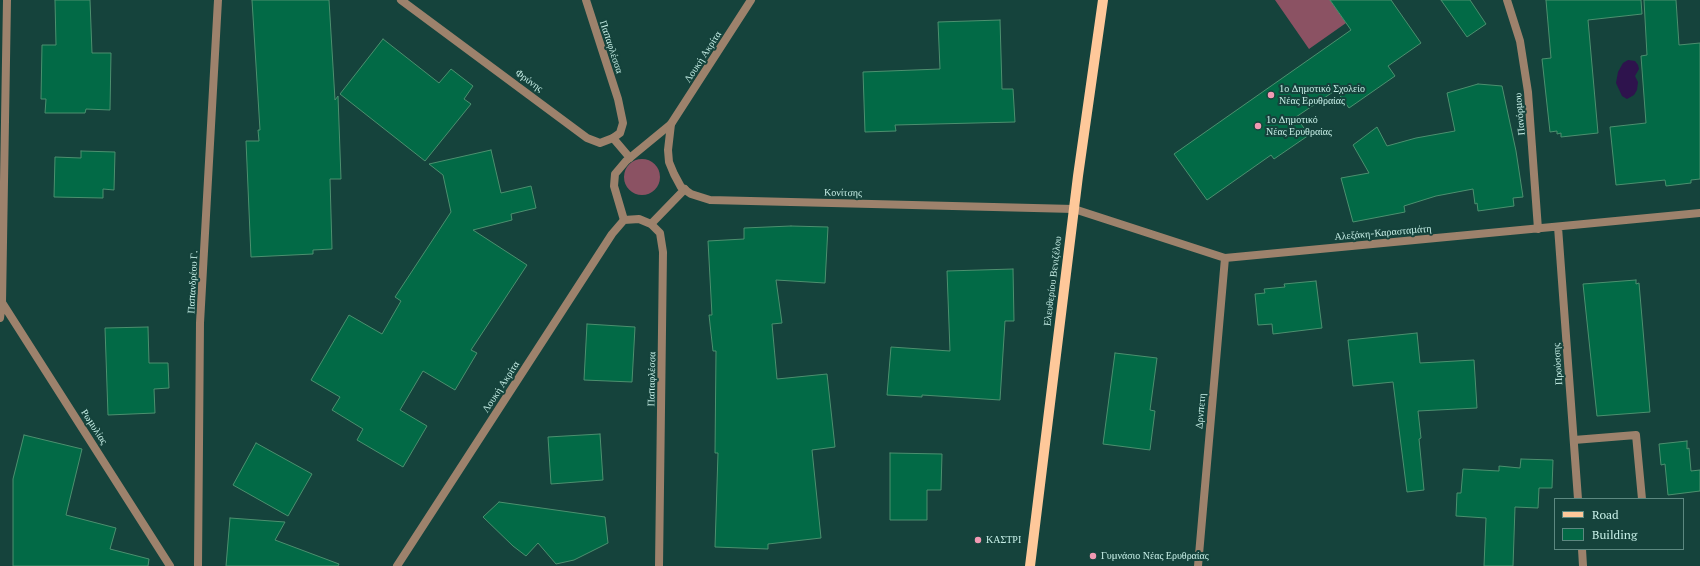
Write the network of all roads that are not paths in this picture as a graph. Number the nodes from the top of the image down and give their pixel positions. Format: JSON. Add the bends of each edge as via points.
{"nodes":[{"id":1,"x":7,"y":0,"type":"edge"},
{"id":2,"x":218,"y":0,"type":"edge"},
{"id":3,"x":401,"y":0,"type":"edge"},
{"id":4,"x":586,"y":0,"type":"edge"},
{"id":5,"x":752,"y":0,"type":"edge"},
{"id":6,"x":1103,"y":0,"type":"edge"},
{"id":7,"x":1507,"y":0,"type":"edge"},
{"id":8,"x":671,"y":124,"type":"junction"},
{"id":9,"x":613,"y":138,"type":"junction"},
{"id":10,"x":630,"y":158,"type":"junction"},
{"id":11,"x":685,"y":189,"type":"junction"},
{"id":12,"x":1074,"y":209,"type":"junction"},
{"id":13,"x":1700,"y":213,"type":"edge"},
{"id":14,"x":624,"y":220,"type":"junction"},
{"id":15,"x":652,"y":224,"type":"junction"},
{"id":16,"x":1558,"y":227,"type":"junction"},
{"id":17,"x":1538,"y":229,"type":"junction"},
{"id":18,"x":1225,"y":258,"type":"junction"},
{"id":19,"x":1,"y":301,"type":"edge"},
{"id":20,"x":0,"y":318,"type":"edge"},
{"id":21,"x":1574,"y":440,"type":"junction"},
{"id":22,"x":1578,"y":498,"type":"edge"},
{"id":23,"x":1642,"y":498,"type":"edge"},
{"id":24,"x":1582,"y":550,"type":"edge"},
{"id":25,"x":170,"y":566,"type":"edge"},
{"id":26,"x":198,"y":566,"type":"edge"},
{"id":27,"x":397,"y":566,"type":"edge"},
{"id":28,"x":659,"y":566,"type":"edge"},
{"id":29,"x":1030,"y":566,"type":"edge"},
{"id":30,"x":1198,"y":566,"type":"edge"},
{"id":31,"x":1583,"y":566,"type":"edge"}],
"edges":[{"from":1,"to":19,"type":"street"},
{"from":2,"to":26,"type":"street","name":"Παπανδρέου Γ.","via":[[200,323]]},
{"from":3,"to":9,"type":"street","name":"Φρύνης","via":[[587,138],[600,143]]},
{"from":4,"to":9,"type":"street","name":"Παπαφλέσσα","via":[[618,99],[623,123],[620,133]]},
{"from":5,"to":8,"type":"street","name":"Λουκή Ακρίτα"},
{"from":6,"to":12,"type":"main road","name":"Ελευθερίου Βενιζέλου"},
{"from":7,"to":17,"type":"street","name":"Πανόρμου","via":[[1520,41],[1528,92]]},
{"from":8,"to":10,"type":"street"},
{"from":8,"to":11,"type":"street","via":[[669,162]]},
{"from":9,"to":10,"type":"street"},
{"from":10,"to":14,"type":"street","via":[[615,174],[614,186]]},
{"from":11,"to":12,"type":"street","name":"Κονίτσης","via":[[691,194],[710,200]]},
{"from":11,"to":15,"type":"street"},
{"from":12,"to":18,"type":"street","name":"Αλεξάκη-Καρασταμάτη"},
{"from":12,"to":29,"type":"main road","name":"Ελευθερίου Βενιζέλου"},
{"from":13,"to":16,"type":"street","name":"Αλεξάκη-Καρασταμάτη"},
{"from":14,"to":15,"type":"street","via":[[639,219]]},
{"from":14,"to":27,"type":"street","name":"Λουκή Ακρίτα","via":[[612,234]]},
{"from":15,"to":28,"type":"street","name":"Παπαφλέσσα","via":[[660,233],[663,252]]},
{"from":16,"to":17,"type":"street","name":"Αλεξάκη-Καρασταμάτη"},
{"from":16,"to":21,"type":"street","name":"Προύσσης"},
{"from":17,"to":18,"type":"street","name":"Αλεξάκη-Καρασταμάτη"},
{"from":18,"to":30,"type":"street","name":"Δρνπετη"},
{"from":19,"to":20,"type":"street"},
{"from":19,"to":25,"type":"street","name":"Ρωμυλίας"},
{"from":21,"to":22,"type":"street","name":"Προύσσης"},
{"from":21,"to":23,"type":"street","via":[[1636,435]]},
{"from":24,"to":31,"type":"street"}]}
